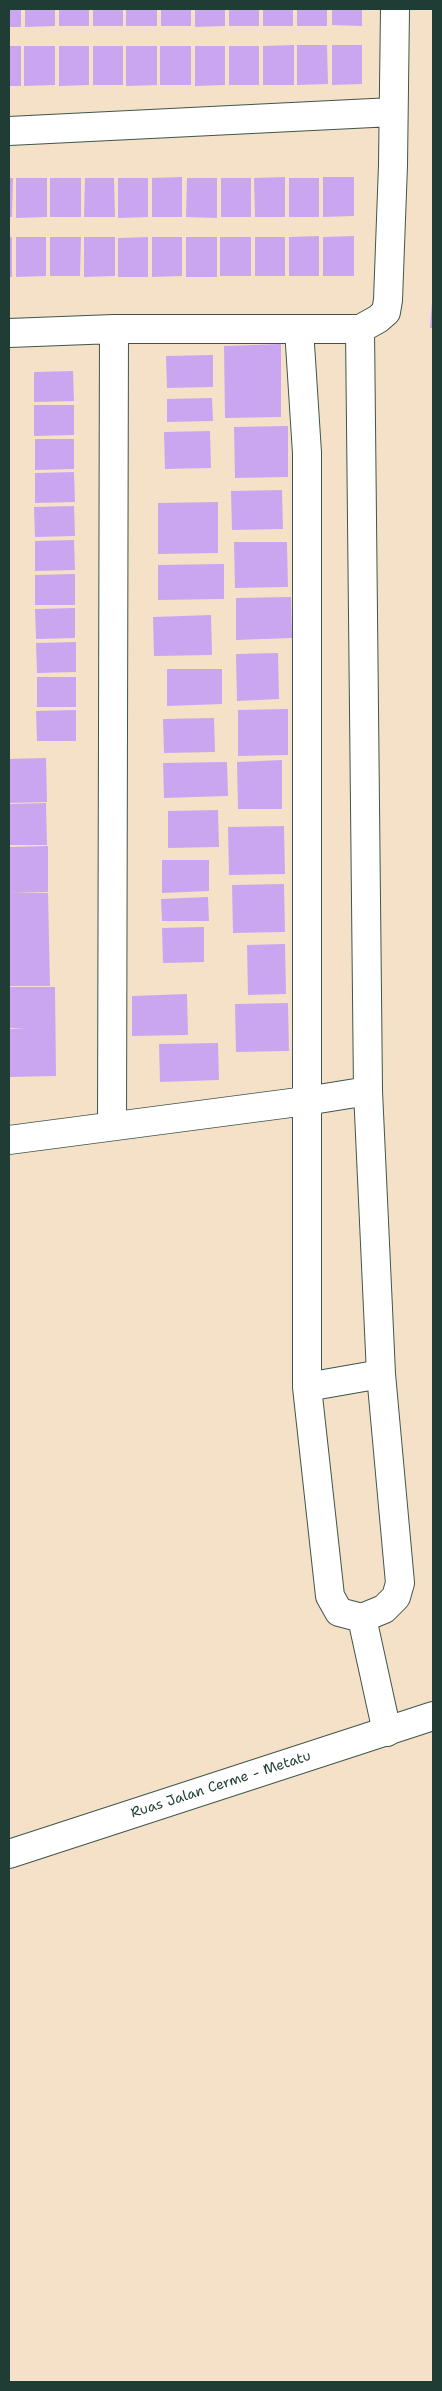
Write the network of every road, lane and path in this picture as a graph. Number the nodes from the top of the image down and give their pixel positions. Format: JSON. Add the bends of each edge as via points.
{"nodes":[{"id":1,"x":395,"y":9,"type":"edge"},
{"id":2,"x":393,"y":112,"type":"junction"},
{"id":3,"x":9,"y":131,"type":"edge"},
{"id":4,"x":299,"y":328,"type":"junction"},
{"id":5,"x":114,"y":329,"type":"junction"},
{"id":6,"x":360,"y":329,"type":"junction"},
{"id":7,"x":9,"y":333,"type":"edge"},
{"id":8,"x":368,"y":1091,"type":"junction"},
{"id":9,"x":306,"y":1101,"type":"junction"},
{"id":10,"x":112,"y":1125,"type":"junction"},
{"id":11,"x":9,"y":1140,"type":"edge"},
{"id":12,"x":381,"y":1374,"type":"junction"},
{"id":13,"x":307,"y":1387,"type":"junction"},
{"id":14,"x":362,"y":1618,"type":"junction"},
{"id":15,"x":433,"y":1716,"type":"edge"},
{"id":16,"x":387,"y":1732,"type":"junction"},
{"id":17,"x":9,"y":1854,"type":"edge"}],
"edges":[{"from":1,"to":2,"type":"street"},
{"from":2,"to":3,"type":"street"},
{"from":2,"to":6,"type":"street","via":[[388,300],[386,312]]},
{"from":4,"to":5,"type":"street"},
{"from":4,"to":6,"type":"street"},
{"from":4,"to":9,"type":"street","via":[[307,462]]},
{"from":5,"to":7,"type":"street"},
{"from":5,"to":10,"type":"street"},
{"from":6,"to":8,"type":"street"},
{"from":8,"to":9,"type":"street"},
{"from":8,"to":12,"type":"street"},
{"from":9,"to":10,"type":"street"},
{"from":9,"to":13,"type":"street"},
{"from":10,"to":11,"type":"street"},
{"from":12,"to":13,"type":"street"},
{"from":12,"to":14,"type":"street","via":[[400,1583],[396,1597],[384,1608]]},
{"from":13,"to":14,"type":"street","via":[[330,1596],[338,1612]]},
{"from":14,"to":16,"type":"street"},
{"from":15,"to":16,"type":"street","name":"Ruas Jalan Cerme - Metatu"},
{"from":16,"to":17,"type":"street","name":"Ruas Jalan Cerme - Metatu"}]}
